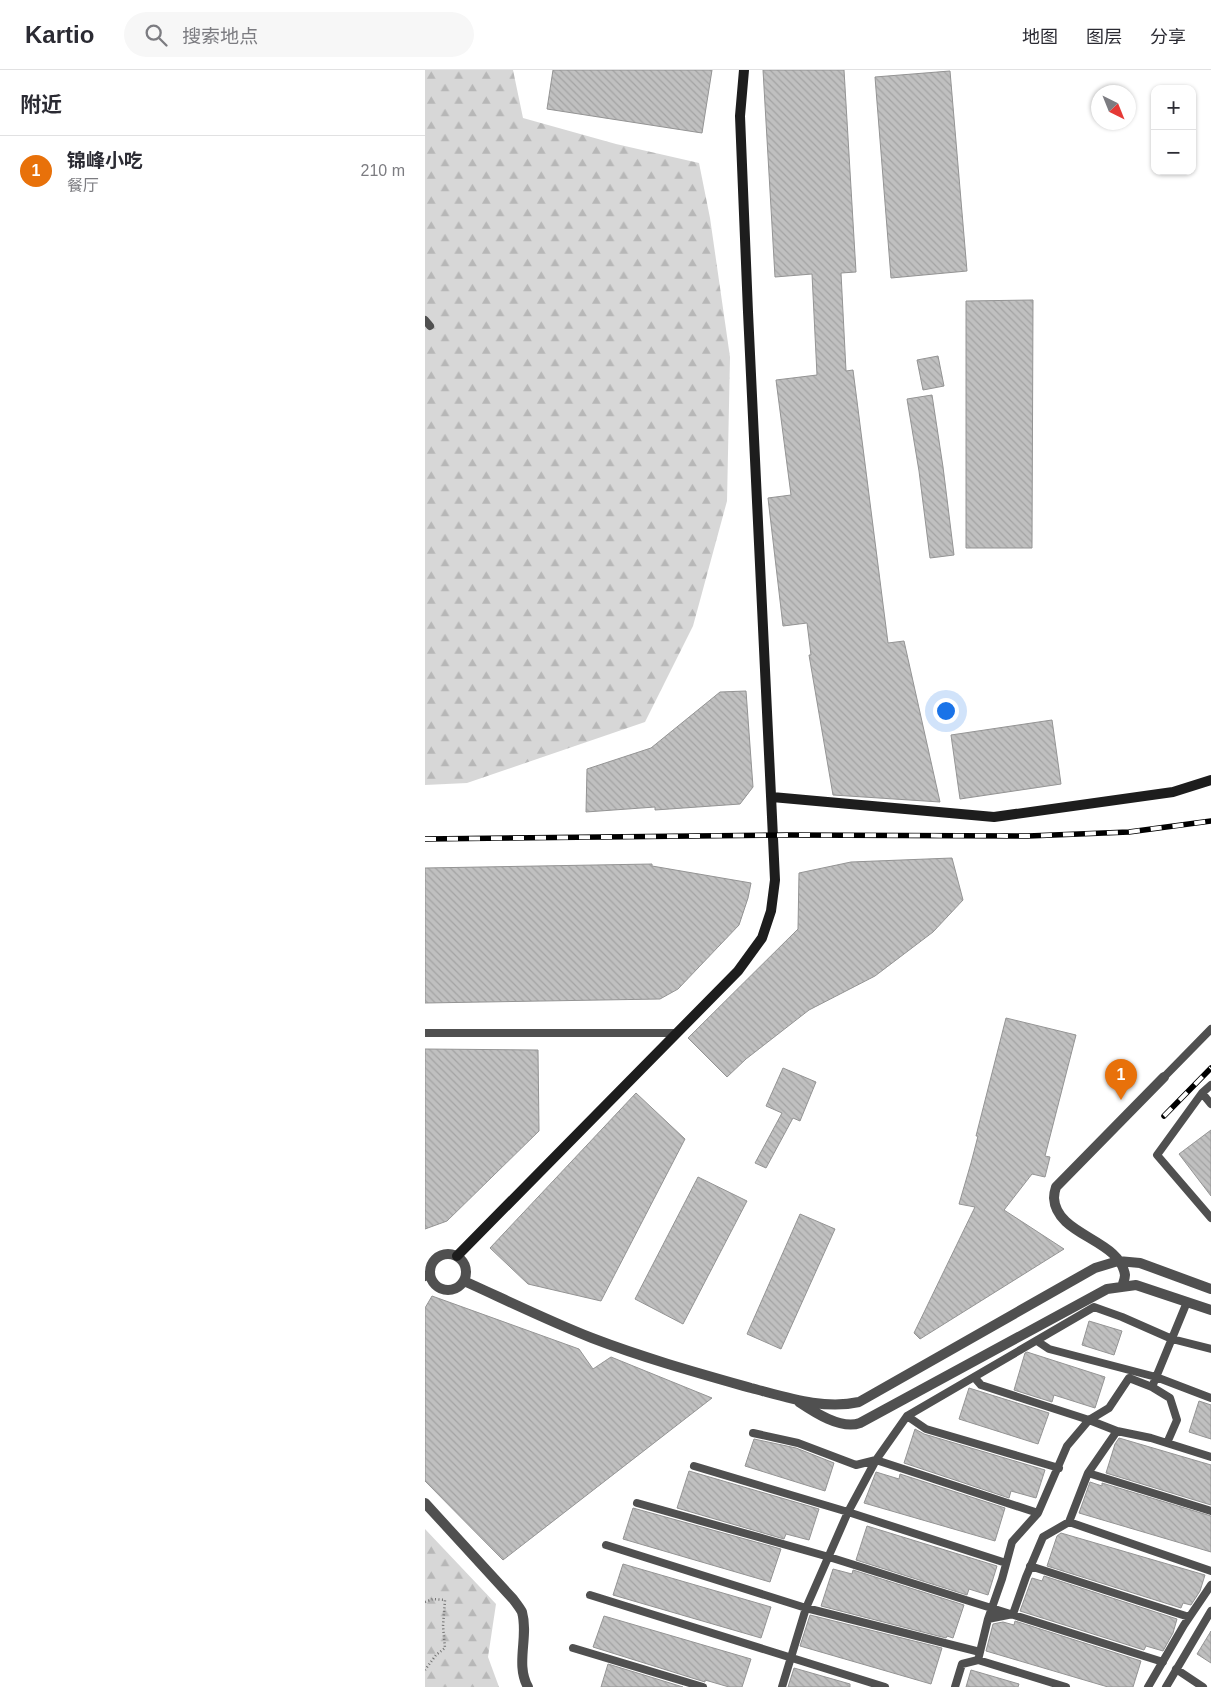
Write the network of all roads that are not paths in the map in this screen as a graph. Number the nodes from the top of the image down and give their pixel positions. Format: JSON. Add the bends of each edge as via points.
{"nodes":[{"id":1,"x":744,"y":70,"type":"edge"},
{"id":2,"x":1211,"y":780,"type":"edge"},
{"id":3,"x":772,"y":797,"type":"junction"},
{"id":4,"x":1211,"y":1029,"type":"edge"},
{"id":5,"x":425,"y":1033,"type":"edge"},
{"id":6,"x":676,"y":1033,"type":"junction"},
{"id":7,"x":1164,"y":1077,"type":"joint"},
{"id":8,"x":1211,"y":1085,"type":"edge"},
{"id":9,"x":1202,"y":1093,"type":"junction"},
{"id":10,"x":1211,"y":1104,"type":"edge"},
{"id":11,"x":1211,"y":1218,"type":"edge"},
{"id":12,"x":1109,"y":1250,"type":"junction"},
{"id":13,"x":457,"y":1256,"type":"junction"},
{"id":14,"x":1119,"y":1260,"type":"junction"},
{"id":15,"x":1140,"y":1263,"type":"junction"},
{"id":16,"x":427,"y":1275,"type":"edge"},
{"id":17,"x":464,"y":1281,"type":"junction"},
{"id":18,"x":1122,"y":1286,"type":"junction"},
{"id":19,"x":1211,"y":1288,"type":"edge"},
{"id":20,"x":1187,"y":1302,"type":"junction"},
{"id":21,"x":1211,"y":1310,"type":"edge"},
{"id":22,"x":1172,"y":1339,"type":"junction"},
{"id":23,"x":1037,"y":1340,"type":"junction"},
{"id":24,"x":1211,"y":1349,"type":"edge"},
{"id":25,"x":974,"y":1377,"type":"junction"},
{"id":26,"x":1156,"y":1377,"type":"junction"},
{"id":27,"x":1152,"y":1387,"type":"junction"},
{"id":28,"x":1211,"y":1398,"type":"edge"},
{"id":29,"x":796,"y":1400,"type":"junction"},
{"id":30,"x":907,"y":1416,"type":"junction"},
{"id":31,"x":1089,"y":1420,"type":"junction"},
{"id":32,"x":1117,"y":1431,"type":"junction"},
{"id":33,"x":753,"y":1433,"type":"dead end"},
{"id":34,"x":1167,"y":1443,"type":"junction"},
{"id":35,"x":1211,"y":1456,"type":"edge"},
{"id":36,"x":876,"y":1460,"type":"junction"},
{"id":37,"x":694,"y":1466,"type":"dead end"},
{"id":38,"x":1059,"y":1468,"type":"junction"},
{"id":39,"x":1088,"y":1473,"type":"junction"},
{"id":40,"x":425,"y":1503,"type":"edge"},
{"id":41,"x":637,"y":1503,"type":"dead end"},
{"id":42,"x":1211,"y":1511,"type":"edge"},
{"id":43,"x":848,"y":1512,"type":"junction"},
{"id":44,"x":1038,"y":1513,"type":"junction"},
{"id":45,"x":1069,"y":1522,"type":"junction"},
{"id":46,"x":606,"y":1545,"type":"dead end"},
{"id":47,"x":829,"y":1557,"type":"junction"},
{"id":48,"x":1007,"y":1563,"type":"junction"},
{"id":49,"x":1030,"y":1566,"type":"junction"},
{"id":50,"x":1211,"y":1571,"type":"edge"},
{"id":51,"x":1211,"y":1585,"type":"edge"},
{"id":52,"x":590,"y":1595,"type":"dead end"},
{"id":53,"x":806,"y":1608,"type":"junction"},
{"id":54,"x":992,"y":1608,"type":"junction"},
{"id":55,"x":1013,"y":1614,"type":"junction"},
{"id":56,"x":1210,"y":1615,"type":"edge"},
{"id":57,"x":1189,"y":1618,"type":"junction"},
{"id":58,"x":988,"y":1619,"type":"junction"},
{"id":59,"x":573,"y":1648,"type":"dead end"},
{"id":60,"x":979,"y":1656,"type":"junction"},
{"id":61,"x":791,"y":1657,"type":"junction"},
{"id":62,"x":1163,"y":1662,"type":"junction"},
{"id":63,"x":1176,"y":1669,"type":"junction"},
{"id":64,"x":528,"y":1687,"type":"edge"},
{"id":65,"x":703,"y":1687,"type":"edge"},
{"id":66,"x":782,"y":1687,"type":"edge"},
{"id":67,"x":885,"y":1687,"type":"edge"},
{"id":68,"x":955,"y":1687,"type":"edge"},
{"id":69,"x":1066,"y":1687,"type":"edge"},
{"id":70,"x":1148,"y":1687,"type":"edge"},
{"id":71,"x":1166,"y":1687,"type":"edge"},
{"id":72,"x":1203,"y":1687,"type":"edge"}],
"edges":[{"from":1,"to":3,"type":"street","via":[[740,116],[743,194]]},
{"from":2,"to":3,"type":"street","via":[[1173,792],[994,818]]},
{"from":3,"to":6,"type":"street","via":[[775,880],[771,911],[762,938],[738,971]]},
{"from":4,"to":7,"type":"lane"},
{"from":5,"to":6,"type":"lane"},
{"from":6,"to":13,"type":"street"},
{"from":7,"to":12,"type":"street","via":[[1056,1187],[1056,1207],[1065,1220]]},
{"from":8,"to":9,"type":"lane"},
{"from":9,"to":10,"type":"lane"},
{"from":9,"to":11,"type":"lane","via":[[1157,1155]]},
{"from":12,"to":14,"type":"street"},
{"from":12,"to":15,"type":"street"},
{"from":13,"to":16,"type":"street","via":[[445,1254],[435,1259]]},
{"from":13,"to":17,"type":"street","via":[[465,1264]]},
{"from":14,"to":15,"type":"street"},
{"from":14,"to":18,"type":"street","via":[[1125,1276]]},
{"from":14,"to":29,"type":"street","via":[[1095,1268],[859,1402],[845,1405]]},
{"from":15,"to":19,"type":"street"},
{"from":16,"to":17,"type":"street","via":[[434,1285],[445,1290],[456,1289]]},
{"from":17,"to":29,"type":"street","via":[[592,1338],[705,1375]]},
{"from":18,"to":20,"type":"street","via":[[1135,1285]]},
{"from":18,"to":29,"type":"street","via":[[1107,1289],[852,1425],[818,1414]]},
{"from":20,"to":21,"type":"street"},
{"from":20,"to":22,"type":"lane"},
{"from":22,"to":23,"type":"lane","via":[[1094,1307]]},
{"from":22,"to":24,"type":"lane"},
{"from":22,"to":26,"type":"lane"},
{"from":23,"to":25,"type":"lane"},
{"from":23,"to":26,"type":"lane","via":[[1049,1349]]},
{"from":25,"to":30,"type":"lane"},
{"from":25,"to":31,"type":"lane","via":[[981,1386]]},
{"from":26,"to":27,"type":"lane"},
{"from":26,"to":28,"type":"lane"},
{"from":27,"to":31,"type":"lane","via":[[1129,1378],[1109,1408]]},
{"from":27,"to":34,"type":"lane","via":[[1170,1398],[1177,1420]]},
{"from":30,"to":36,"type":"lane"},
{"from":30,"to":38,"type":"lane","via":[[926,1429]]},
{"from":31,"to":32,"type":"lane"},
{"from":31,"to":38,"type":"lane","via":[[1067,1446]]},
{"from":32,"to":34,"type":"lane"},
{"from":32,"to":39,"type":"lane"},
{"from":33,"to":36,"type":"lane","via":[[798,1442],[856,1465]]},
{"from":34,"to":35,"type":"lane"},
{"from":36,"to":43,"type":"lane"},
{"from":36,"to":44,"type":"lane"},
{"from":37,"to":43,"type":"lane"},
{"from":38,"to":44,"type":"lane"},
{"from":39,"to":42,"type":"lane"},
{"from":39,"to":45,"type":"lane"},
{"from":40,"to":64,"type":"street","via":[[513,1599],[521,1612],[522,1660]]},
{"from":41,"to":47,"type":"lane"},
{"from":43,"to":47,"type":"lane"},
{"from":43,"to":48,"type":"lane"},
{"from":44,"to":48,"type":"lane","via":[[1012,1542]]},
{"from":45,"to":49,"type":"lane","via":[[1043,1537]]},
{"from":45,"to":50,"type":"lane"},
{"from":46,"to":53,"type":"lane"},
{"from":47,"to":53,"type":"lane"},
{"from":47,"to":54,"type":"lane"},
{"from":48,"to":54,"type":"lane"},
{"from":49,"to":55,"type":"lane"},
{"from":49,"to":57,"type":"lane"},
{"from":51,"to":57,"type":"lane"},
{"from":52,"to":61,"type":"lane"},
{"from":53,"to":60,"type":"lane"},
{"from":53,"to":61,"type":"lane"},
{"from":54,"to":55,"type":"lane"},
{"from":54,"to":58,"type":"lane"},
{"from":55,"to":58,"type":"lane"},
{"from":55,"to":62,"type":"lane"},
{"from":56,"to":63,"type":"lane"},
{"from":57,"to":62,"type":"lane"},
{"from":58,"to":60,"type":"lane"},
{"from":59,"to":65,"type":"lane"},
{"from":60,"to":68,"type":"lane","via":[[962,1664]]},
{"from":60,"to":69,"type":"lane"},
{"from":61,"to":66,"type":"lane"},
{"from":61,"to":67,"type":"lane"},
{"from":62,"to":70,"type":"lane"},
{"from":63,"to":71,"type":"lane"},
{"from":63,"to":72,"type":"lane"}]}
